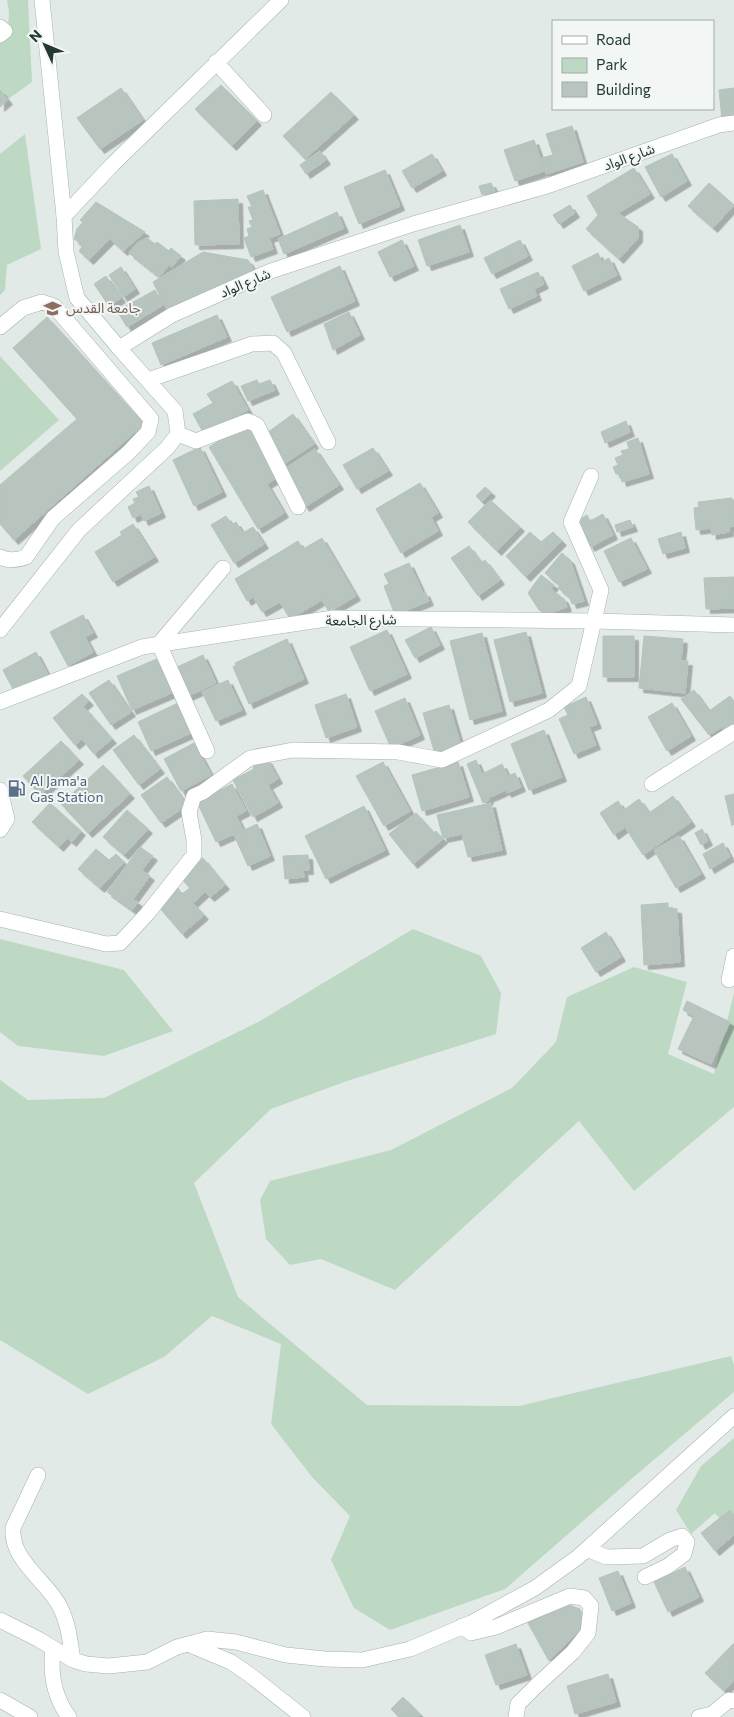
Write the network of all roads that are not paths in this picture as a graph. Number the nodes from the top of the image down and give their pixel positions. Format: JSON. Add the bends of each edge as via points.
{"nodes":[{"id":1,"x":42,"y":0,"type":"edge"},
{"id":2,"x":280,"y":0,"type":"edge"},
{"id":3,"x":0,"y":27,"type":"edge"},
{"id":4,"x":0,"y":35,"type":"edge"},
{"id":5,"x":216,"y":62,"type":"junction"},
{"id":6,"x":264,"y":115,"type":"dead end"},
{"id":7,"x":734,"y":123,"type":"edge"},
{"id":8,"x":64,"y":216,"type":"junction"},
{"id":9,"x":0,"y":327,"type":"edge"},
{"id":10,"x":119,"y":348,"type":"junction"},
{"id":11,"x":148,"y":380,"type":"junction"},
{"id":12,"x":178,"y":434,"type":"junction"},
{"id":13,"x":328,"y":442,"type":"dead end"},
{"id":14,"x":591,"y":476,"type":"dead end"},
{"id":15,"x":298,"y":507,"type":"dead end"},
{"id":16,"x":0,"y":557,"type":"edge"},
{"id":17,"x":222,"y":568,"type":"dead end"},
{"id":18,"x":595,"y":621,"type":"junction"},
{"id":19,"x":734,"y":625,"type":"edge"},
{"id":20,"x":0,"y":630,"type":"edge"},
{"id":21,"x":159,"y":644,"type":"junction"},
{"id":22,"x":0,"y":702,"type":"edge"},
{"id":23,"x":734,"y":732,"type":"edge"},
{"id":24,"x":207,"y":751,"type":"dead end"},
{"id":25,"x":652,"y":784,"type":"dead end"},
{"id":26,"x":0,"y":790,"type":"edge"},
{"id":27,"x":0,"y":830,"type":"edge"},
{"id":28,"x":0,"y":919,"type":"edge"},
{"id":29,"x":734,"y":956,"type":"edge"},
{"id":30,"x":729,"y":980,"type":"dead end"},
{"id":31,"x":734,"y":1416,"type":"edge"},
{"id":32,"x":38,"y":1475,"type":"dead end"},
{"id":33,"x":587,"y":1549,"type":"junction"},
{"id":34,"x":645,"y":1577,"type":"dead end"},
{"id":35,"x":0,"y":1620,"type":"edge"},
{"id":36,"x":462,"y":1626,"type":"junction"},
{"id":37,"x":188,"y":1644,"type":"junction"},
{"id":38,"x":53,"y":1650,"type":"junction"},
{"id":39,"x":73,"y":1660,"type":"junction"},
{"id":40,"x":0,"y":1700,"type":"edge"},
{"id":41,"x":734,"y":1701,"type":"edge"},
{"id":42,"x":30,"y":1717,"type":"edge"},
{"id":43,"x":69,"y":1717,"type":"edge"},
{"id":44,"x":302,"y":1717,"type":"edge"},
{"id":45,"x":516,"y":1717,"type":"edge"},
{"id":46,"x":699,"y":1717,"type":"edge"}],
"edges":[{"from":1,"to":8,"type":"street"},
{"from":2,"to":5,"type":"street"},
{"from":3,"to":4,"type":"street","via":[[4,30]]},
{"from":5,"to":6,"type":"street"},
{"from":5,"to":8,"type":"street"},
{"from":7,"to":10,"type":"street","name":"شارع الواد","via":[[720,124],[547,186],[413,224],[271,272],[172,314]]},
{"from":8,"to":10,"type":"street","via":[[66,252],[77,298]]},
{"from":9,"to":16,"type":"street","via":[[23,308],[42,302],[54,306],[151,419],[148,432],[53,518],[26,557]]},
{"from":10,"to":11,"type":"street"},
{"from":11,"to":12,"type":"street","via":[[175,411]]},
{"from":11,"to":13,"type":"street","via":[[252,344],[273,343],[284,353]]},
{"from":12,"to":15,"type":"street","via":[[196,441],[248,420],[257,425]]},
{"from":12,"to":20,"type":"street","via":[[79,530]]},
{"from":14,"to":18,"type":"street","via":[[571,522],[601,590]]},
{"from":17,"to":21,"type":"street"},
{"from":18,"to":19,"type":"street","name":"شارع الجامعة"},
{"from":18,"to":21,"type":"street","name":"شارع الجامعة","via":[[333,618]]},
{"from":18,"to":28,"type":"street","via":[[579,686],[549,710],[442,760],[398,752],[293,750],[250,758],[194,796],[189,812],[194,855],[120,943],[106,944]]},
{"from":21,"to":22,"type":"street","name":"شارع الجامعة","via":[[142,647]]},
{"from":21,"to":24,"type":"street"},
{"from":23,"to":25,"type":"street"},
{"from":26,"to":27,"type":"street","via":[[7,819]]},
{"from":29,"to":30,"type":"street"},
{"from":31,"to":33,"type":"street"},
{"from":32,"to":39,"type":"street","via":[[13,1534],[21,1556],[60,1606],[67,1623]]},
{"from":33,"to":34,"type":"street","via":[[606,1557],[642,1556],[682,1536],[687,1542],[684,1554]]},
{"from":33,"to":36,"type":"street","via":[[535,1588]]},
{"from":35,"to":38,"type":"street"},
{"from":36,"to":37,"type":"street","via":[[410,1649],[362,1660],[286,1655],[236,1642],[207,1639]]},
{"from":36,"to":45,"type":"street","via":[[471,1633],[496,1627],[570,1596],[584,1598],[591,1606],[588,1633],[573,1652],[518,1704]]},
{"from":37,"to":39,"type":"street","via":[[147,1662],[109,1666]]},
{"from":37,"to":44,"type":"street","via":[[231,1662]]},
{"from":38,"to":39,"type":"street"},
{"from":38,"to":43,"type":"street","via":[[54,1686]]},
{"from":40,"to":42,"type":"street"},
{"from":41,"to":46,"type":"street","via":[[729,1700],[712,1714]]}]}
